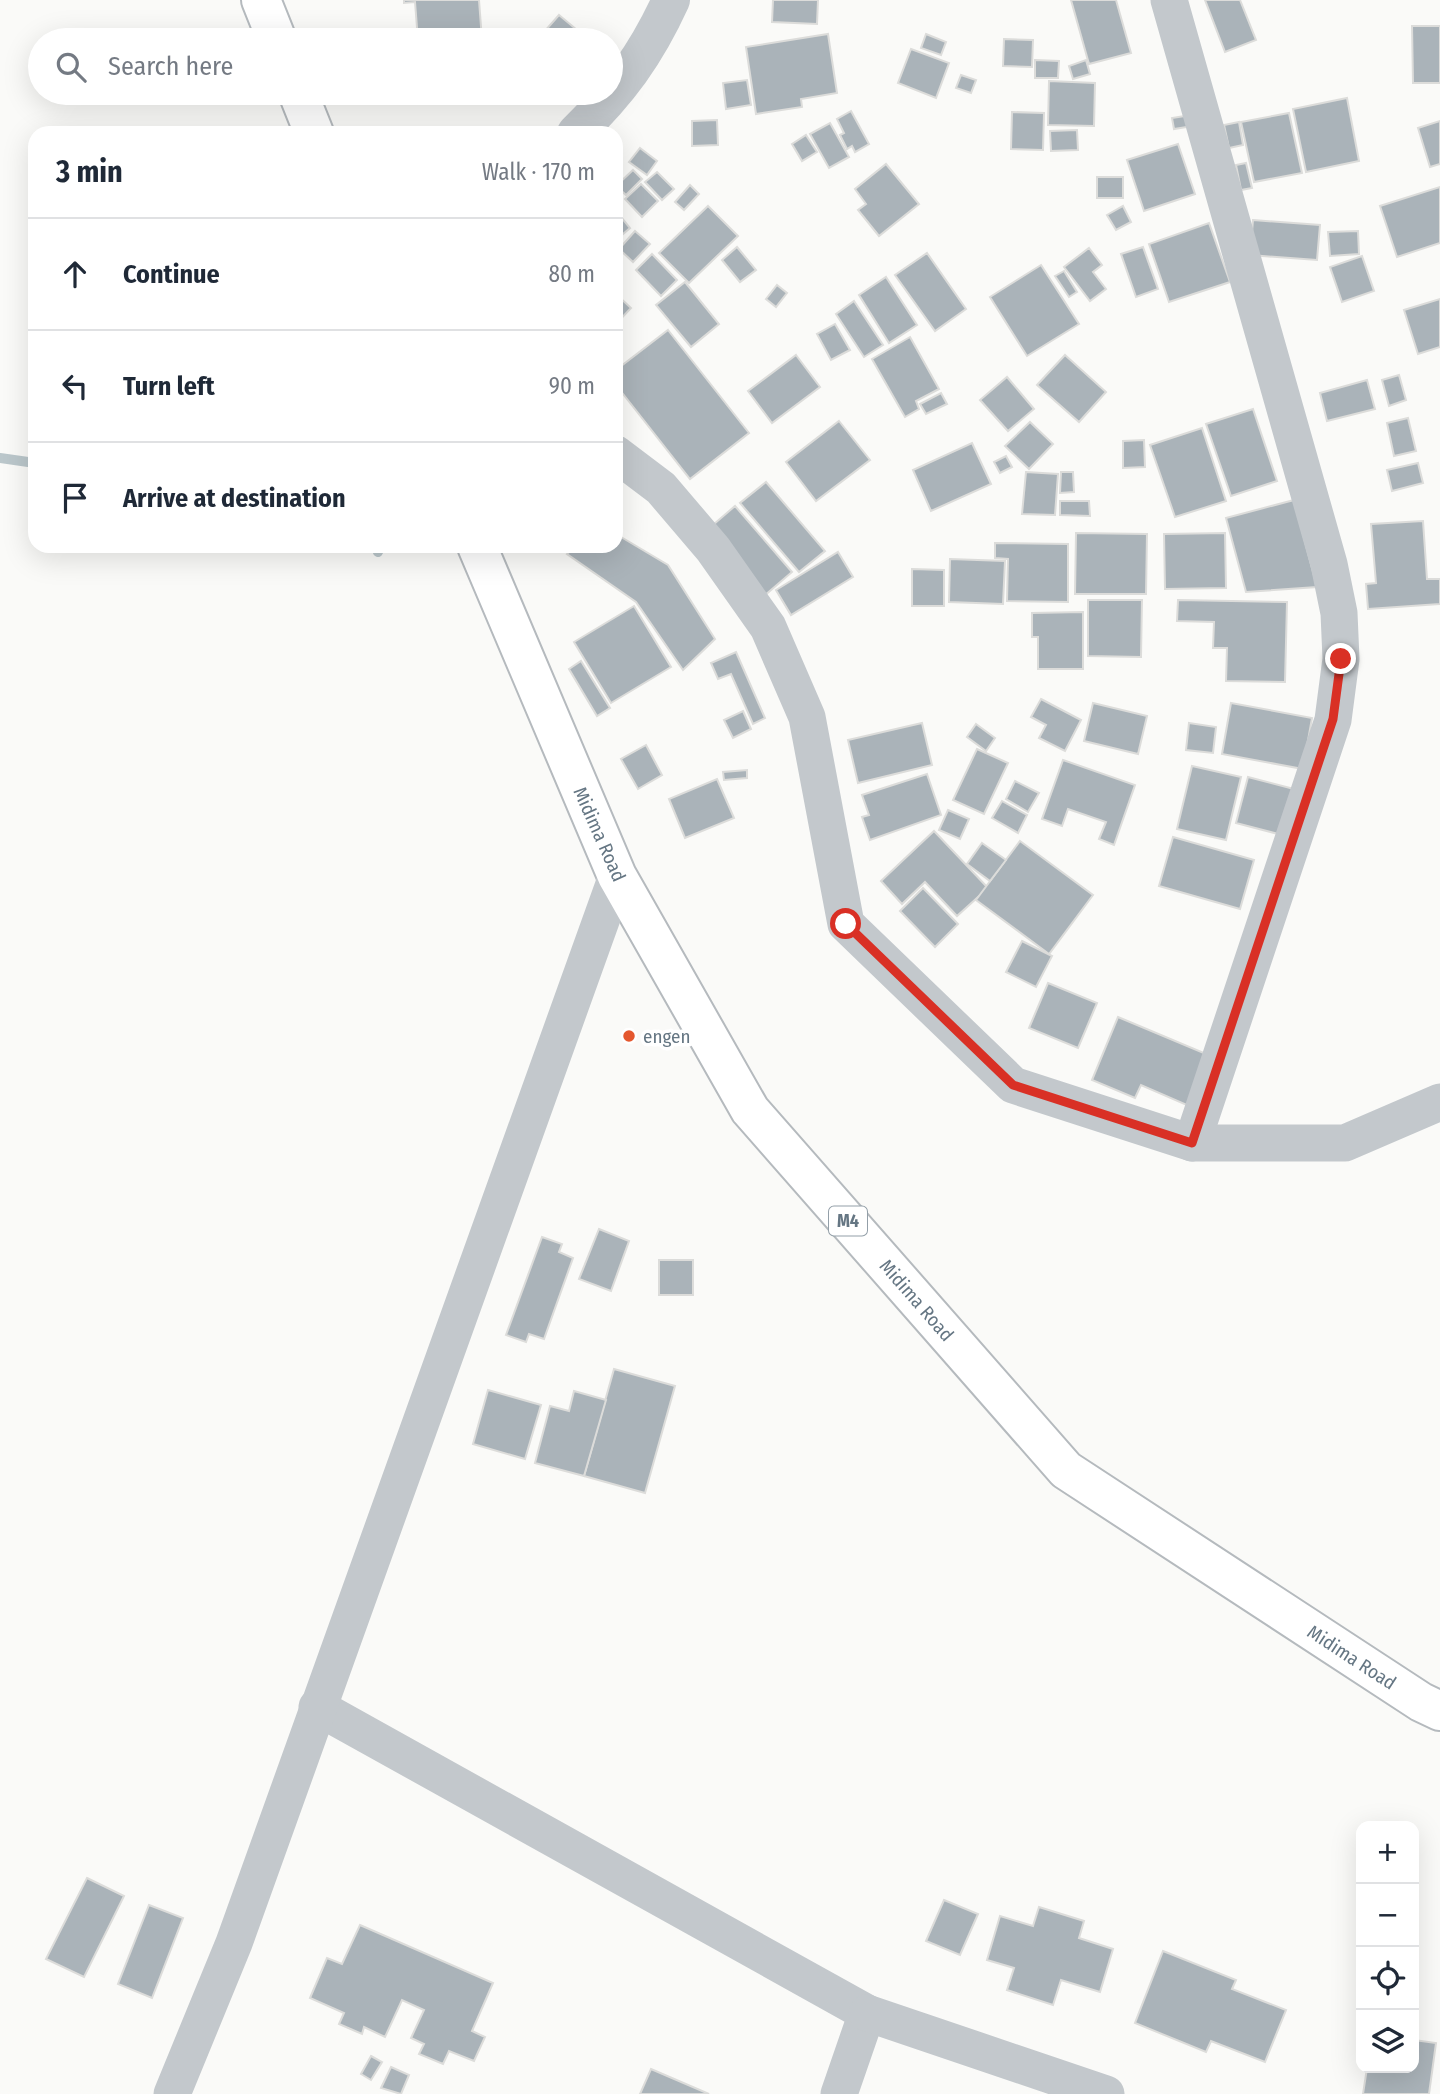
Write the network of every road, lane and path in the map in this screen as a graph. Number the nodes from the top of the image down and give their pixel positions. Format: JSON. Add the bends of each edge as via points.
{"nodes":[{"id":1,"x":261,"y":0,"type":"edge"},
{"id":2,"x":671,"y":0,"type":"edge"},
{"id":3,"x":1169,"y":0,"type":"edge"},
{"id":4,"x":272,"y":28,"type":"edge"},
{"id":5,"x":623,"y":81,"type":"edge"},
{"id":6,"x":303,"y":105,"type":"edge"},
{"id":7,"x":605,"y":105,"type":"edge"},
{"id":8,"x":311,"y":126,"type":"edge"},
{"id":9,"x":583,"y":126,"type":"edge"},
{"id":10,"x":623,"y":459,"type":"edge"},
{"id":11,"x":480,"y":553,"type":"edge"},
{"id":12,"x":617,"y":876,"type":"junction"},
{"id":13,"x":1440,"y":1102,"type":"edge"},
{"id":14,"x":1192,"y":1143,"type":"junction"},
{"id":15,"x":317,"y":1707,"type":"junction"},
{"id":16,"x":1440,"y":1711,"type":"edge"},
{"id":17,"x":867,"y":2013,"type":"junction"},
{"id":18,"x":172,"y":2094,"type":"edge"},
{"id":19,"x":839,"y":2094,"type":"edge"},
{"id":20,"x":1106,"y":2094,"type":"edge"}],
"edges":[{"from":1,"to":4,"type":"main road"},
{"from":2,"to":5,"type":"street","via":[[651,44]]},
{"from":3,"to":14,"type":"street","via":[[1329,564],[1339,613],[1341,659],[1333,719]]},
{"from":6,"to":8,"type":"main road"},
{"from":7,"to":9,"type":"street"},
{"from":10,"to":14,"type":"street","via":[[661,488],[713,549],[768,627],[807,717],[846,924],[1013,1085]]},
{"from":11,"to":12,"type":"main road","name":"Midima Road","number":"M4"},
{"from":12,"to":15,"type":"street"},
{"from":12,"to":16,"type":"main road","name":"Midima Road","number":"M4","via":[[750,1110],[1066,1470]]},
{"from":13,"to":14,"type":"street","via":[[1345,1143]]},
{"from":15,"to":17,"type":"street"},
{"from":15,"to":18,"type":"street","via":[[234,1943]]},
{"from":17,"to":19,"type":"street"},
{"from":17,"to":20,"type":"street"}]}
